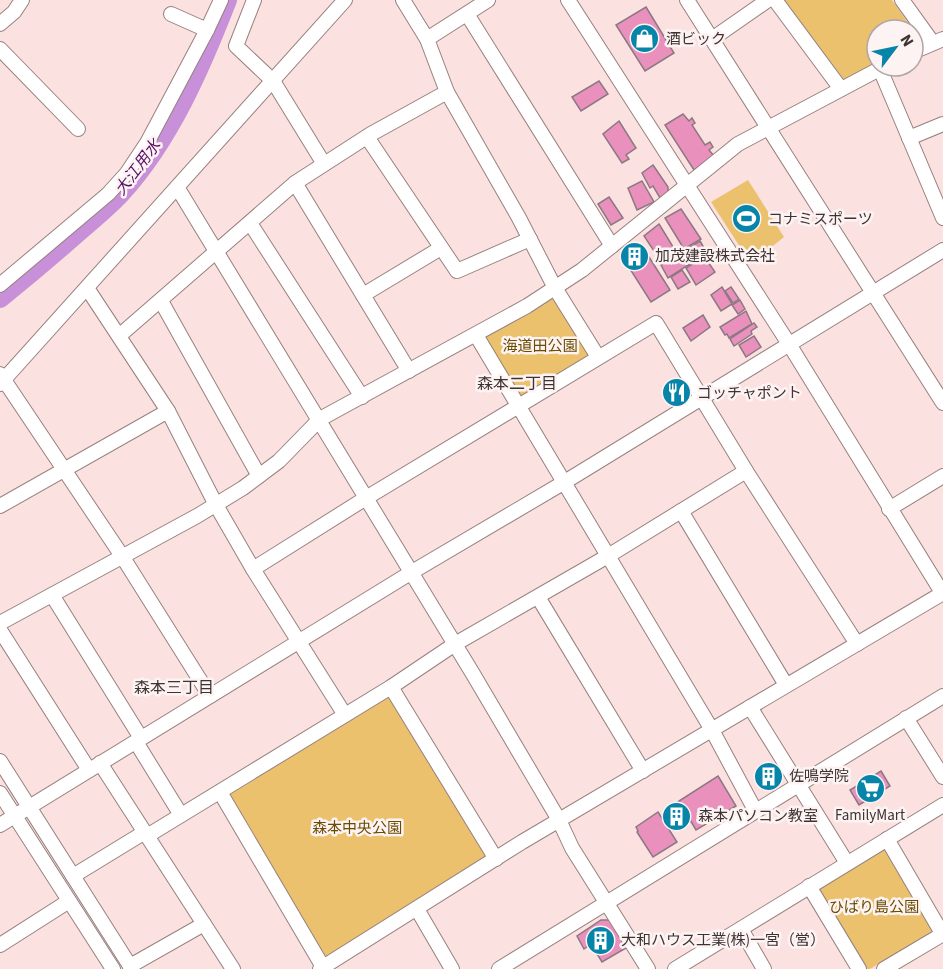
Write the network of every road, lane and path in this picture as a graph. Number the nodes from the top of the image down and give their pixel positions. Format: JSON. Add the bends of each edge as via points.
{"nodes":[{"id":1,"x":22,"y":0,"type":"edge"},
{"id":2,"x":221,"y":0,"type":"edge"},
{"id":3,"x":254,"y":0,"type":"edge"},
{"id":4,"x":345,"y":0,"type":"edge"},
{"id":5,"x":403,"y":0,"type":"edge"},
{"id":6,"x":488,"y":0,"type":"edge"},
{"id":7,"x":568,"y":0,"type":"edge"},
{"id":8,"x":687,"y":0,"type":"edge"},
{"id":9,"x":768,"y":0,"type":"edge"},
{"id":10,"x":775,"y":0,"type":"edge"},
{"id":11,"x":902,"y":0,"type":"edge"},
{"id":12,"x":171,"y":14,"type":"dead end"},
{"id":13,"x":467,"y":14,"type":"junction"},
{"id":14,"x":0,"y":24,"type":"edge"},
{"id":15,"x":207,"y":30,"type":"junction"},
{"id":16,"x":427,"y":39,"type":"junction"},
{"id":17,"x":712,"y":39,"type":"junction"},
{"id":18,"x":938,"y":41,"type":"edge"},
{"id":19,"x":0,"y":49,"type":"edge"},
{"id":20,"x":865,"y":77,"type":"edge"},
{"id":21,"x":887,"y":78,"type":"edge"},
{"id":22,"x":273,"y":81,"type":"junction"},
{"id":23,"x":841,"y":90,"type":"junction"},
{"id":24,"x":447,"y":92,"type":"junction"},
{"id":25,"x":943,"y":124,"type":"edge"},
{"id":26,"x":768,"y":128,"type":"junction"},
{"id":27,"x":78,"y":129,"type":"dead end"},
{"id":28,"x":367,"y":137,"type":"junction"},
{"id":29,"x":909,"y":138,"type":"junction"},
{"id":30,"x":324,"y":164,"type":"junction"},
{"id":31,"x":295,"y":183,"type":"junction"},
{"id":32,"x":687,"y":184,"type":"junction"},
{"id":33,"x":177,"y":188,"type":"junction"},
{"id":34,"x":943,"y":218,"type":"edge"},
{"id":35,"x":250,"y":223,"type":"junction"},
{"id":36,"x":530,"y":239,"type":"junction"},
{"id":37,"x":612,"y":246,"type":"junction"},
{"id":38,"x":441,"y":248,"type":"junction"},
{"id":39,"x":943,"y":250,"type":"edge"},
{"id":40,"x":217,"y":252,"type":"junction"},
{"id":41,"x":0,"y":285,"type":"edge"},
{"id":42,"x":87,"y":288,"type":"junction"},
{"id":43,"x":555,"y":288,"type":"junction"},
{"id":44,"x":873,"y":293,"type":"junction"},
{"id":45,"x":363,"y":295,"type":"junction"},
{"id":46,"x":161,"y":301,"type":"junction"},
{"id":47,"x":476,"y":335,"type":"junction"},
{"id":48,"x":119,"y":336,"type":"junction"},
{"id":49,"x":789,"y":344,"type":"junction"},
{"id":50,"x":598,"y":357,"type":"junction"},
{"id":51,"x":409,"y":371,"type":"junction"},
{"id":52,"x":2,"y":379,"type":"edge"},
{"id":53,"x":362,"y":397,"type":"junction"},
{"id":54,"x":702,"y":397,"type":"junction"},
{"id":55,"x":943,"y":403,"type":"edge"},
{"id":56,"x":517,"y":406,"type":"junction"},
{"id":57,"x":168,"y":411,"type":"junction"},
{"id":58,"x":320,"y":419,"type":"junction"},
{"id":59,"x":64,"y":470,"type":"junction"},
{"id":60,"x":746,"y":471,"type":"junction"},
{"id":61,"x":259,"y":476,"type":"junction"},
{"id":62,"x":943,"y":476,"type":"edge"},
{"id":63,"x":563,"y":483,"type":"junction"},
{"id":64,"x":366,"y":498,"type":"junction"},
{"id":65,"x":216,"y":505,"type":"junction"},
{"id":66,"x":0,"y":506,"type":"edge"},
{"id":67,"x":889,"y":509,"type":"junction"},
{"id":68,"x":681,"y":511,"type":"junction"},
{"id":69,"x":122,"y":556,"type":"junction"},
{"id":70,"x":608,"y":556,"type":"junction"},
{"id":71,"x":253,"y":569,"type":"junction"},
{"id":72,"x":412,"y":572,"type":"junction"},
{"id":73,"x":943,"y":594,"type":"edge"},
{"id":74,"x":52,"y":595,"type":"junction"},
{"id":75,"x":538,"y":597,"type":"junction"},
{"id":76,"x":0,"y":624,"type":"edge"},
{"id":77,"x":298,"y":642,"type":"junction"},
{"id":78,"x":455,"y":644,"type":"junction"},
{"id":79,"x":857,"y":644,"type":"junction"},
{"id":80,"x":786,"y":685,"type":"junction"},
{"id":81,"x":391,"y":687,"type":"junction"},
{"id":82,"x":210,"y":696,"type":"junction"},
{"id":83,"x":943,"y":696,"type":"edge"},
{"id":84,"x":750,"y":707,"type":"junction"},
{"id":85,"x":345,"y":715,"type":"junction"},
{"id":86,"x":906,"y":718,"type":"junction"},
{"id":87,"x":712,"y":730,"type":"junction"},
{"id":88,"x":138,"y":740,"type":"junction"},
{"id":89,"x":0,"y":761,"type":"edge"},
{"id":90,"x":94,"y":767,"type":"junction"},
{"id":91,"x":643,"y":771,"type":"junction"},
{"id":92,"x":943,"y":777,"type":"edge"},
{"id":93,"x":797,"y":784,"type":"junction"},
{"id":94,"x":220,"y":792,"type":"junction"},
{"id":95,"x":0,"y":793,"type":"edge"},
{"id":96,"x":943,"y":805,"type":"edge"},
{"id":97,"x":29,"y":807,"type":"junction"},
{"id":98,"x":755,"y":810,"type":"junction"},
{"id":99,"x":181,"y":815,"type":"junction"},
{"id":100,"x":15,"y":816,"type":"junction"},
{"id":101,"x":559,"y":820,"type":"junction"},
{"id":102,"x":0,"y":825,"type":"edge"},
{"id":103,"x":146,"y":834,"type":"junction"},
{"id":104,"x":887,"y":839,"type":"junction"},
{"id":105,"x":496,"y":859,"type":"junction"},
{"id":106,"x":847,"y":863,"type":"junction"},
{"id":107,"x":73,"y":876,"type":"junction"},
{"id":108,"x":809,"y":886,"type":"junction"},
{"id":109,"x":69,"y":901,"type":"junction"},
{"id":110,"x":606,"y":903,"type":"junction"},
{"id":111,"x":417,"y":909,"type":"junction"},
{"id":112,"x":204,"y":924,"type":"junction"},
{"id":113,"x":741,"y":928,"type":"junction"},
{"id":114,"x":943,"y":934,"type":"edge"},
{"id":115,"x":0,"y":945,"type":"edge"},
{"id":116,"x":131,"y":967,"type":"edge"},
{"id":117,"x":322,"y":968,"type":"edge"},
{"id":118,"x":112,"y":969,"type":"edge"},
{"id":119,"x":233,"y":969,"type":"edge"},
{"id":120,"x":452,"y":969,"type":"edge"},
{"id":121,"x":499,"y":969,"type":"edge"},
{"id":122,"x":648,"y":969,"type":"edge"},
{"id":123,"x":675,"y":969,"type":"edge"},
{"id":124,"x":764,"y":969,"type":"edge"},
{"id":125,"x":859,"y":969,"type":"edge"},
{"id":126,"x":884,"y":969,"type":"edge"}],
"edges":[{"from":1,"to":14,"type":"street"},
{"from":2,"to":15,"type":"street"},
{"from":3,"to":22,"type":"street","via":[[236,46]]},
{"from":4,"to":22,"type":"street"},
{"from":5,"to":16,"type":"street"},
{"from":6,"to":13,"type":"street"},
{"from":7,"to":32,"type":"street"},
{"from":8,"to":17,"type":"street"},
{"from":9,"to":17,"type":"street"},
{"from":10,"to":23,"type":"street"},
{"from":11,"to":18,"type":"street"},
{"from":12,"to":15,"type":"street"},
{"from":13,"to":16,"type":"street"},
{"from":13,"to":37,"type":"street"},
{"from":15,"to":41,"type":"street","via":[[127,173],[108,194]]},
{"from":16,"to":24,"type":"street"},
{"from":17,"to":26,"type":"street"},
{"from":19,"to":27,"type":"street"},
{"from":20,"to":23,"type":"street"},
{"from":21,"to":29,"type":"street"},
{"from":22,"to":30,"type":"street"},
{"from":22,"to":33,"type":"street"},
{"from":23,"to":26,"type":"street"},
{"from":24,"to":28,"type":"street"},
{"from":24,"to":36,"type":"street"},
{"from":25,"to":29,"type":"street"},
{"from":26,"to":32,"type":"street","via":[[738,144]]},
{"from":26,"to":44,"type":"street"},
{"from":28,"to":30,"type":"street"},
{"from":28,"to":38,"type":"street"},
{"from":29,"to":34,"type":"street"},
{"from":30,"to":31,"type":"street"},
{"from":31,"to":35,"type":"street"},
{"from":31,"to":45,"type":"street"},
{"from":32,"to":37,"type":"street"},
{"from":32,"to":49,"type":"street"},
{"from":33,"to":40,"type":"street"},
{"from":33,"to":42,"type":"street"},
{"from":35,"to":40,"type":"street"},
{"from":35,"to":53,"type":"street"},
{"from":36,"to":38,"type":"street","via":[[457,271]]},
{"from":36,"to":43,"type":"street"},
{"from":37,"to":43,"type":"street"},
{"from":38,"to":45,"type":"street"},
{"from":39,"to":44,"type":"street"},
{"from":40,"to":46,"type":"street"},
{"from":40,"to":58,"type":"street"},
{"from":42,"to":48,"type":"street"},
{"from":42,"to":52,"type":"street"},
{"from":43,"to":47,"type":"street"},
{"from":43,"to":50,"type":"street"},
{"from":44,"to":49,"type":"street"},
{"from":44,"to":55,"type":"street"},
{"from":45,"to":51,"type":"street"},
{"from":46,"to":48,"type":"street"},
{"from":46,"to":61,"type":"street"},
{"from":47,"to":51,"type":"street"},
{"from":47,"to":56,"type":"street"},
{"from":48,"to":57,"type":"street"},
{"from":49,"to":54,"type":"street"},
{"from":49,"to":67,"type":"street"},
{"from":50,"to":54,"type":"street","via":[[656,323]]},
{"from":50,"to":56,"type":"street"},
{"from":51,"to":53,"type":"street"},
{"from":52,"to":59,"type":"street"},
{"from":53,"to":58,"type":"street"},
{"from":54,"to":60,"type":"street"},
{"from":54,"to":63,"type":"street"},
{"from":56,"to":63,"type":"street"},
{"from":56,"to":64,"type":"street"},
{"from":57,"to":59,"type":"street"},
{"from":57,"to":65,"type":"street"},
{"from":58,"to":61,"type":"street"},
{"from":58,"to":64,"type":"street"},
{"from":59,"to":66,"type":"street"},
{"from":59,"to":69,"type":"street"},
{"from":60,"to":68,"type":"street"},
{"from":60,"to":79,"type":"street"},
{"from":61,"to":65,"type":"street"},
{"from":62,"to":67,"type":"street"},
{"from":63,"to":70,"type":"street"},
{"from":63,"to":72,"type":"street"},
{"from":64,"to":71,"type":"street"},
{"from":64,"to":72,"type":"street"},
{"from":65,"to":69,"type":"street"},
{"from":65,"to":71,"type":"street"},
{"from":67,"to":73,"type":"street"},
{"from":68,"to":70,"type":"street"},
{"from":68,"to":80,"type":"street"},
{"from":69,"to":74,"type":"street"},
{"from":69,"to":82,"type":"street"},
{"from":70,"to":75,"type":"street"},
{"from":70,"to":87,"type":"street"},
{"from":71,"to":77,"type":"street"},
{"from":72,"to":77,"type":"street"},
{"from":72,"to":78,"type":"street"},
{"from":73,"to":79,"type":"street"},
{"from":74,"to":76,"type":"street"},
{"from":74,"to":88,"type":"street"},
{"from":75,"to":78,"type":"street"},
{"from":75,"to":91,"type":"street"},
{"from":76,"to":90,"type":"street"},
{"from":77,"to":82,"type":"street"},
{"from":77,"to":85,"type":"street"},
{"from":78,"to":81,"type":"street"},
{"from":78,"to":101,"type":"street"},
{"from":79,"to":80,"type":"street"},
{"from":80,"to":84,"type":"street"},
{"from":81,"to":85,"type":"street"},
{"from":81,"to":105,"type":"street"},
{"from":82,"to":88,"type":"street"},
{"from":83,"to":86,"type":"street"},
{"from":84,"to":87,"type":"street"},
{"from":84,"to":93,"type":"street"},
{"from":85,"to":94,"type":"street"},
{"from":86,"to":92,"type":"street"},
{"from":86,"to":93,"type":"street"},
{"from":87,"to":91,"type":"street"},
{"from":87,"to":98,"type":"street"},
{"from":88,"to":90,"type":"street"},
{"from":88,"to":99,"type":"street"},
{"from":89,"to":97,"type":"street"},
{"from":90,"to":97,"type":"street"},
{"from":90,"to":103,"type":"street"},
{"from":91,"to":101,"type":"street"},
{"from":93,"to":98,"type":"street"},
{"from":93,"to":106,"type":"street"},
{"from":94,"to":99,"type":"street"},
{"from":94,"to":117,"type":"street"},
{"from":95,"to":100,"type":"street"},
{"from":96,"to":104,"type":"street"},
{"from":97,"to":100,"type":"street"},
{"from":97,"to":107,"type":"street"},
{"from":98,"to":110,"type":"street"},
{"from":99,"to":103,"type":"street"},
{"from":100,"to":102,"type":"street"},
{"from":100,"to":109,"type":"street"},
{"from":101,"to":105,"type":"street"},
{"from":101,"to":110,"type":"street"},
{"from":103,"to":107,"type":"street"},
{"from":103,"to":112,"type":"street"},
{"from":104,"to":106,"type":"street"},
{"from":104,"to":114,"type":"street"},
{"from":105,"to":111,"type":"street"},
{"from":106,"to":108,"type":"street"},
{"from":107,"to":116,"type":"street"},
{"from":108,"to":113,"type":"street"},
{"from":108,"to":125,"type":"street"},
{"from":109,"to":115,"type":"street"},
{"from":109,"to":118,"type":"street"},
{"from":110,"to":121,"type":"street"},
{"from":110,"to":122,"type":"street"},
{"from":111,"to":117,"type":"street"},
{"from":111,"to":120,"type":"street"},
{"from":112,"to":116,"type":"street"},
{"from":112,"to":119,"type":"street"},
{"from":113,"to":123,"type":"street"},
{"from":113,"to":124,"type":"street"},
{"from":114,"to":126,"type":"street"}]}
